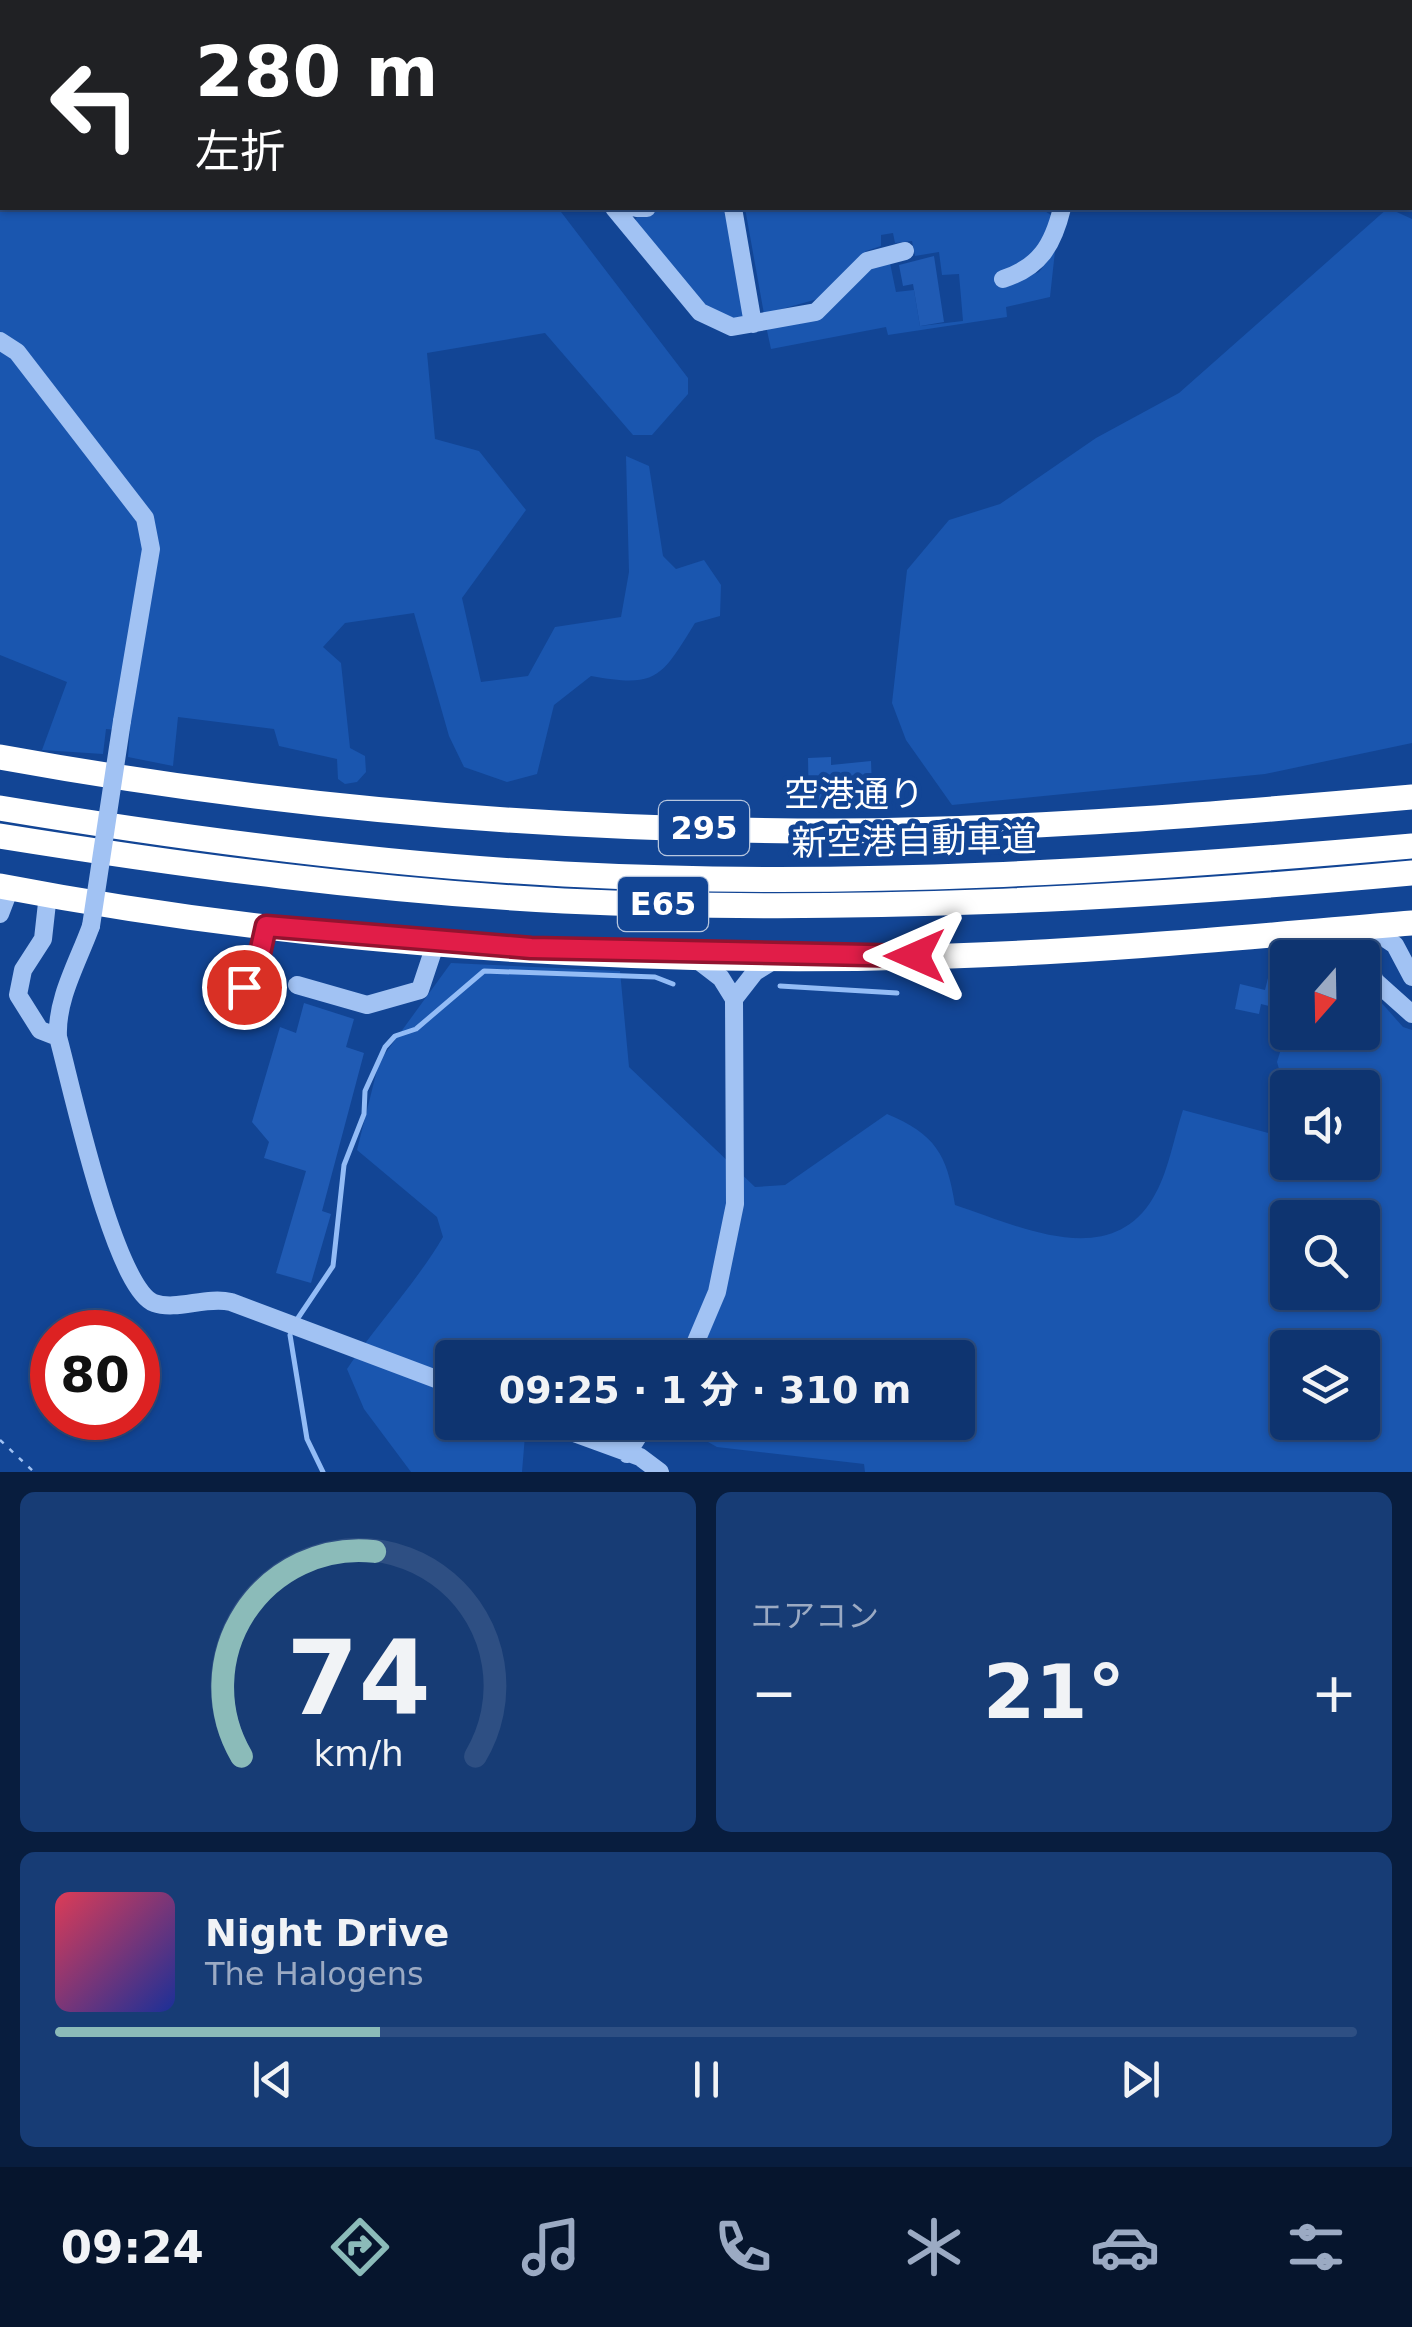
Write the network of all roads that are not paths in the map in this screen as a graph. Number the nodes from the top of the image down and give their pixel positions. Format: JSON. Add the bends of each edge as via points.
{"nodes":[{"id":1,"x":616,"y":210,"type":"edge"},
{"id":2,"x":732,"y":210,"type":"edge"},
{"id":3,"x":1061,"y":210,"type":"edge"},
{"id":4,"x":905,"y":251,"type":"dead end"},
{"id":5,"x":1003,"y":279,"type":"dead end"},
{"id":6,"x":753,"y":324,"type":"junction"},
{"id":7,"x":0,"y":341,"type":"edge"},
{"id":8,"x":0,"y":757,"type":"edge"},
{"id":9,"x":1412,"y":797,"type":"edge"},
{"id":10,"x":0,"y":808,"type":"edge"},
{"id":11,"x":0,"y":836,"type":"edge"},
{"id":12,"x":1412,"y":846,"type":"edge"},
{"id":13,"x":1412,"y":876,"type":"edge"},
{"id":14,"x":5,"y":887,"type":"edge"},
{"id":15,"x":48,"y":894,"type":"junction"},
{"id":16,"x":0,"y":914,"type":"edge"},
{"id":17,"x":1412,"y":923,"type":"edge"},
{"id":18,"x":266,"y":926,"type":"junction"},
{"id":19,"x":1364,"y":933,"type":"junction"},
{"id":20,"x":1412,"y":936,"type":"edge"},
{"id":21,"x":436,"y":942,"type":"junction"},
{"id":22,"x":687,"y":954,"type":"junction"},
{"id":23,"x":781,"y":956,"type":"junction"},
{"id":24,"x":1409,"y":972,"type":"edge"},
{"id":25,"x":298,"y":984,"type":"dead end"},
{"id":26,"x":734,"y":999,"type":"junction"},
{"id":27,"x":228,"y":1012,"type":"dead end"},
{"id":28,"x":1412,"y":1014,"type":"edge"},
{"id":29,"x":58,"y":1037,"type":"junction"},
{"id":30,"x":697,"y":1340,"type":"edge"},
{"id":31,"x":435,"y":1379,"type":"edge"},
{"id":32,"x":591,"y":1440,"type":"edge"},
{"id":33,"x":636,"y":1440,"type":"edge"},
{"id":34,"x":627,"y":1454,"type":"junction"},
{"id":35,"x":660,"y":1472,"type":"edge"}],
"edges":[{"from":1,"to":6,"type":"street","via":[[700,312],[718,324]]},
{"from":2,"to":6,"type":"street"},
{"from":3,"to":5,"type":"street","via":[[1036,264]]},
{"from":4,"to":6,"type":"street","via":[[867,261],[816,312]]},
{"from":7,"to":29,"type":"street","bridge":true,"via":[[16,352],[145,518],[151,549],[91,926],[64,995]]},
{"from":8,"to":9,"type":"highway","name":"空港通り","number":"295","via":[[258,798],[500,820],[761,830],[996,827]]},
{"from":10,"to":12,"type":"highway","name":"新空港自動車道","number":"E65","via":[[289,850],[702,879],[1014,876]]},
{"from":11,"to":13,"type":"highway","name":"新空港自動車道","number":"E65","via":[[402,889],[702,906],[1017,902]]},
{"from":14,"to":15,"type":"highway"},
{"from":14,"to":16,"type":"street"},
{"from":15,"to":18,"type":"highway"},
{"from":15,"to":29,"type":"street","via":[[43,939],[23,970],[18,995],[40,1030]]},
{"from":17,"to":19,"type":"highway"},
{"from":18,"to":21,"type":"highway"},
{"from":18,"to":27,"type":"street","via":[[258,962]]},
{"from":19,"to":23,"type":"highway","via":[[969,955]]},
{"from":19,"to":24,"type":"street","via":[[1396,945]]},
{"from":19,"to":28,"type":"street","via":[[1376,980]]},
{"from":20,"to":24,"type":"street"},
{"from":21,"to":22,"type":"highway"},
{"from":21,"to":25,"type":"street","via":[[420,990],[396,998],[367,1005]]},
{"from":22,"to":23,"type":"highway"},
{"from":22,"to":26,"type":"street","via":[[712,969]]},
{"from":23,"to":26,"type":"street","via":[[755,972]]},
{"from":26,"to":30,"type":"street","via":[[735,1204],[717,1292]]},
{"from":29,"to":31,"type":"street","via":[[114,1240],[144,1298],[164,1305],[230,1302]]},
{"from":32,"to":34,"type":"street"},
{"from":33,"to":34,"type":"street"},
{"from":34,"to":35,"type":"street"}]}
